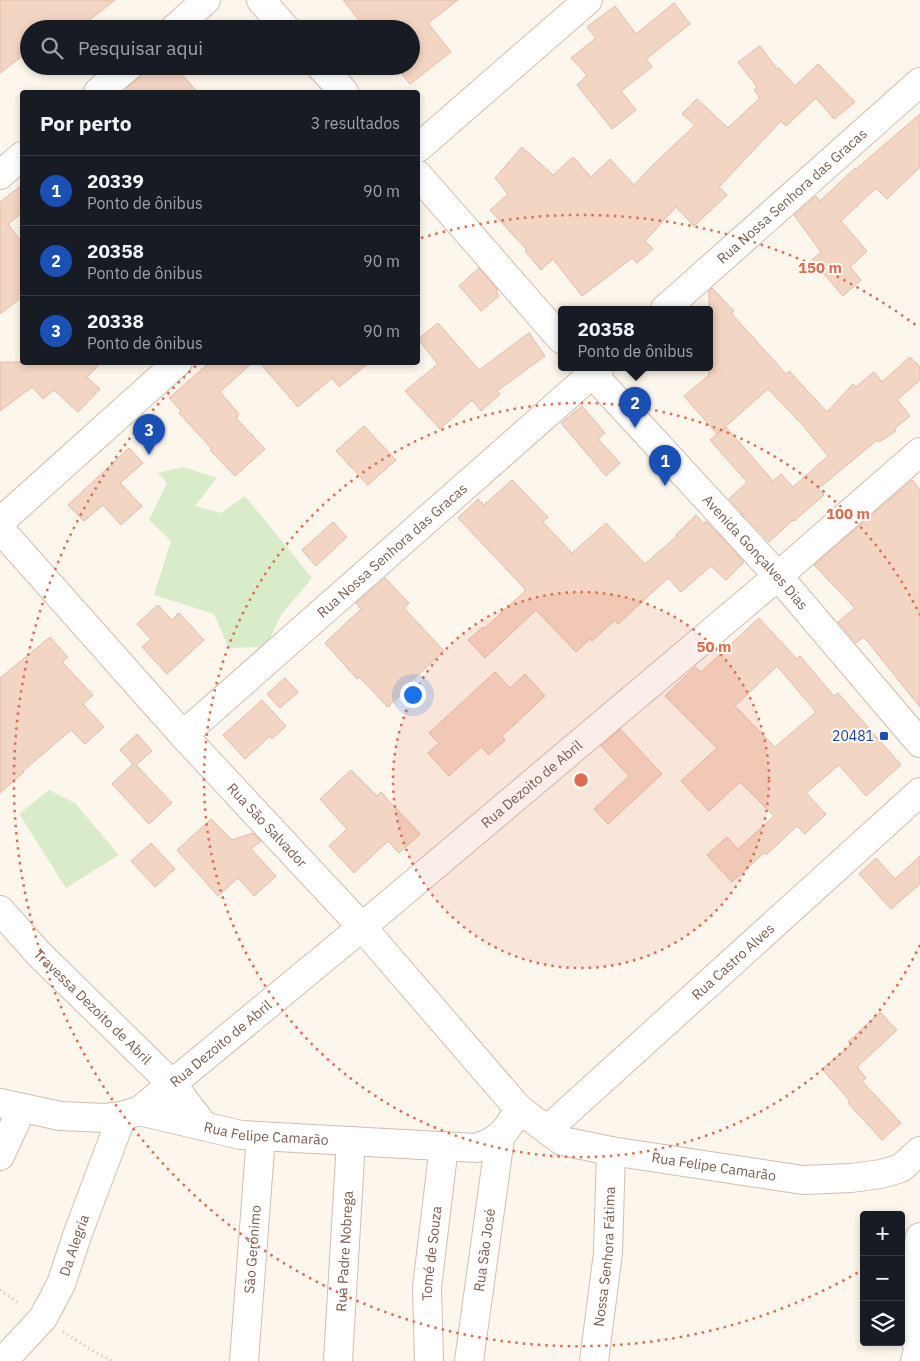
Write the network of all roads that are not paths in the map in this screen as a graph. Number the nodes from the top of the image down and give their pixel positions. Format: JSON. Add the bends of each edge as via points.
{"nodes":[{"id":1,"x":206,"y":0,"type":"edge"},
{"id":2,"x":260,"y":0,"type":"edge"},
{"id":3,"x":588,"y":0,"type":"edge"},
{"id":4,"x":184,"y":20,"type":"edge"},
{"id":5,"x":278,"y":20,"type":"edge"},
{"id":6,"x":118,"y":75,"type":"edge"},
{"id":7,"x":328,"y":75,"type":"edge"},
{"id":8,"x":920,"y":82,"type":"edge"},
{"id":9,"x":100,"y":90,"type":"edge"},
{"id":10,"x":342,"y":90,"type":"edge"},
{"id":11,"x":420,"y":146,"type":"edge"},
{"id":12,"x":20,"y":158,"type":"edge"},
{"id":13,"x":0,"y":175,"type":"edge"},
{"id":14,"x":420,"y":177,"type":"edge"},
{"id":15,"x":668,"y":306,"type":"edge"},
{"id":16,"x":558,"y":336,"type":"edge"},
{"id":17,"x":175,"y":365,"type":"edge"},
{"id":18,"x":591,"y":371,"type":"edge"},
{"id":19,"x":595,"y":371,"type":"edge"},
{"id":20,"x":920,"y":452,"type":"edge"},
{"id":21,"x":0,"y":522,"type":"edge"},
{"id":22,"x":0,"y":529,"type":"edge"},
{"id":23,"x":778,"y":576,"type":"junction"},
{"id":24,"x":183,"y":735,"type":"junction"},
{"id":25,"x":920,"y":743,"type":"edge"},
{"id":26,"x":920,"y":792,"type":"edge"},
{"id":27,"x":0,"y":910,"type":"edge"},
{"id":28,"x":362,"y":927,"type":"junction"},
{"id":29,"x":171,"y":1083,"type":"junction"},
{"id":30,"x":11,"y":1106,"type":"edge"},
{"id":31,"x":130,"y":1113,"type":"junction"},
{"id":32,"x":533,"y":1120,"type":"junction"},
{"id":33,"x":204,"y":1126,"type":"junction"},
{"id":34,"x":261,"y":1136,"type":"junction"},
{"id":35,"x":500,"y":1138,"type":"junction"},
{"id":36,"x":351,"y":1141,"type":"junction"},
{"id":37,"x":444,"y":1146,"type":"junction"},
{"id":38,"x":611,"y":1151,"type":"junction"},
{"id":39,"x":0,"y":1156,"type":"edge"},
{"id":40,"x":914,"y":1164,"type":"edge"},
{"id":41,"x":919,"y":1255,"type":"edge"},
{"id":42,"x":916,"y":1360,"type":"edge"},
{"id":43,"x":3,"y":1361,"type":"edge"},
{"id":44,"x":244,"y":1361,"type":"edge"},
{"id":45,"x":338,"y":1361,"type":"edge"},
{"id":46,"x":429,"y":1361,"type":"edge"},
{"id":47,"x":468,"y":1361,"type":"edge"},
{"id":48,"x":594,"y":1361,"type":"edge"}],
"edges":[{"from":1,"to":4,"type":"street"},
{"from":2,"to":5,"type":"street"},
{"from":3,"to":11,"type":"street"},
{"from":6,"to":9,"type":"street"},
{"from":7,"to":10,"type":"street"},
{"from":8,"to":15,"type":"street","name":"Rua Nossa Senhora das Gracas"},
{"from":12,"to":13,"type":"street"},
{"from":14,"to":16,"type":"street"},
{"from":17,"to":21,"type":"street"},
{"from":18,"to":24,"type":"street","name":"Rua Nossa Senhora das Gracas"},
{"from":19,"to":23,"type":"street","name":"Avenida Gonçalves Dias"},
{"from":20,"to":23,"type":"street","name":"Rua Dezoito de Abril"},
{"from":22,"to":24,"type":"street","name":"Rua São Salvador"},
{"from":23,"to":25,"type":"street","name":"Avenida Gonçalves Dias"},
{"from":23,"to":28,"type":"street","name":"Rua Dezoito de Abril"},
{"from":24,"to":28,"type":"street","name":"Rua São Salvador"},
{"from":26,"to":32,"type":"street","name":"Rua Castro Alves"},
{"from":27,"to":29,"type":"street","name":"Travessa Dezoito de Abril","via":[[39,954]]},
{"from":28,"to":29,"type":"street","name":"Rua Dezoito de Abril"},
{"from":28,"to":32,"type":"street","name":"Rua São Salvador"},
{"from":29,"to":31,"type":"street","name":"Rua Dezoito de Abril"},
{"from":29,"to":33,"type":"street","name":"Travessa Dezoito de Abril"},
{"from":30,"to":31,"type":"street","name":"Rua Felipe Camarão","via":[[60,1116],[105,1118]]},
{"from":30,"to":39,"type":"street"},
{"from":31,"to":33,"type":"street","name":"Rua Felipe Camarão"},
{"from":31,"to":43,"type":"street","name":"Da Alegria","via":[[81,1224],[61,1284],[43,1318]]},
{"from":32,"to":35,"type":"street","via":[[508,1128]]},
{"from":32,"to":38,"type":"street","name":"Rua Felipe Camarão","via":[[562,1141]]},
{"from":33,"to":34,"type":"street","name":"Rua Felipe Camarão"},
{"from":34,"to":36,"type":"street","name":"Rua Felipe Camarão"},
{"from":34,"to":44,"type":"street","name":"São Gerônimo"},
{"from":35,"to":37,"type":"street","name":"Rua Felipe Camarão","via":[[476,1148]]},
{"from":35,"to":47,"type":"street","name":"Rua São José"},
{"from":36,"to":37,"type":"street","name":"Rua Felipe Camarão"},
{"from":36,"to":45,"type":"street","name":"Rua Padre Nobrega"},
{"from":37,"to":46,"type":"street","name":"Tomé de Souza","via":[[427,1287]]},
{"from":38,"to":40,"type":"street","name":"Rua Felipe Camarão","via":[[802,1180],[881,1174]]},
{"from":38,"to":48,"type":"street","name":"Nossa Senhora Fátima","via":[[608,1253]]},
{"from":41,"to":42,"type":"street","via":[[911,1297],[918,1351]]}]}
